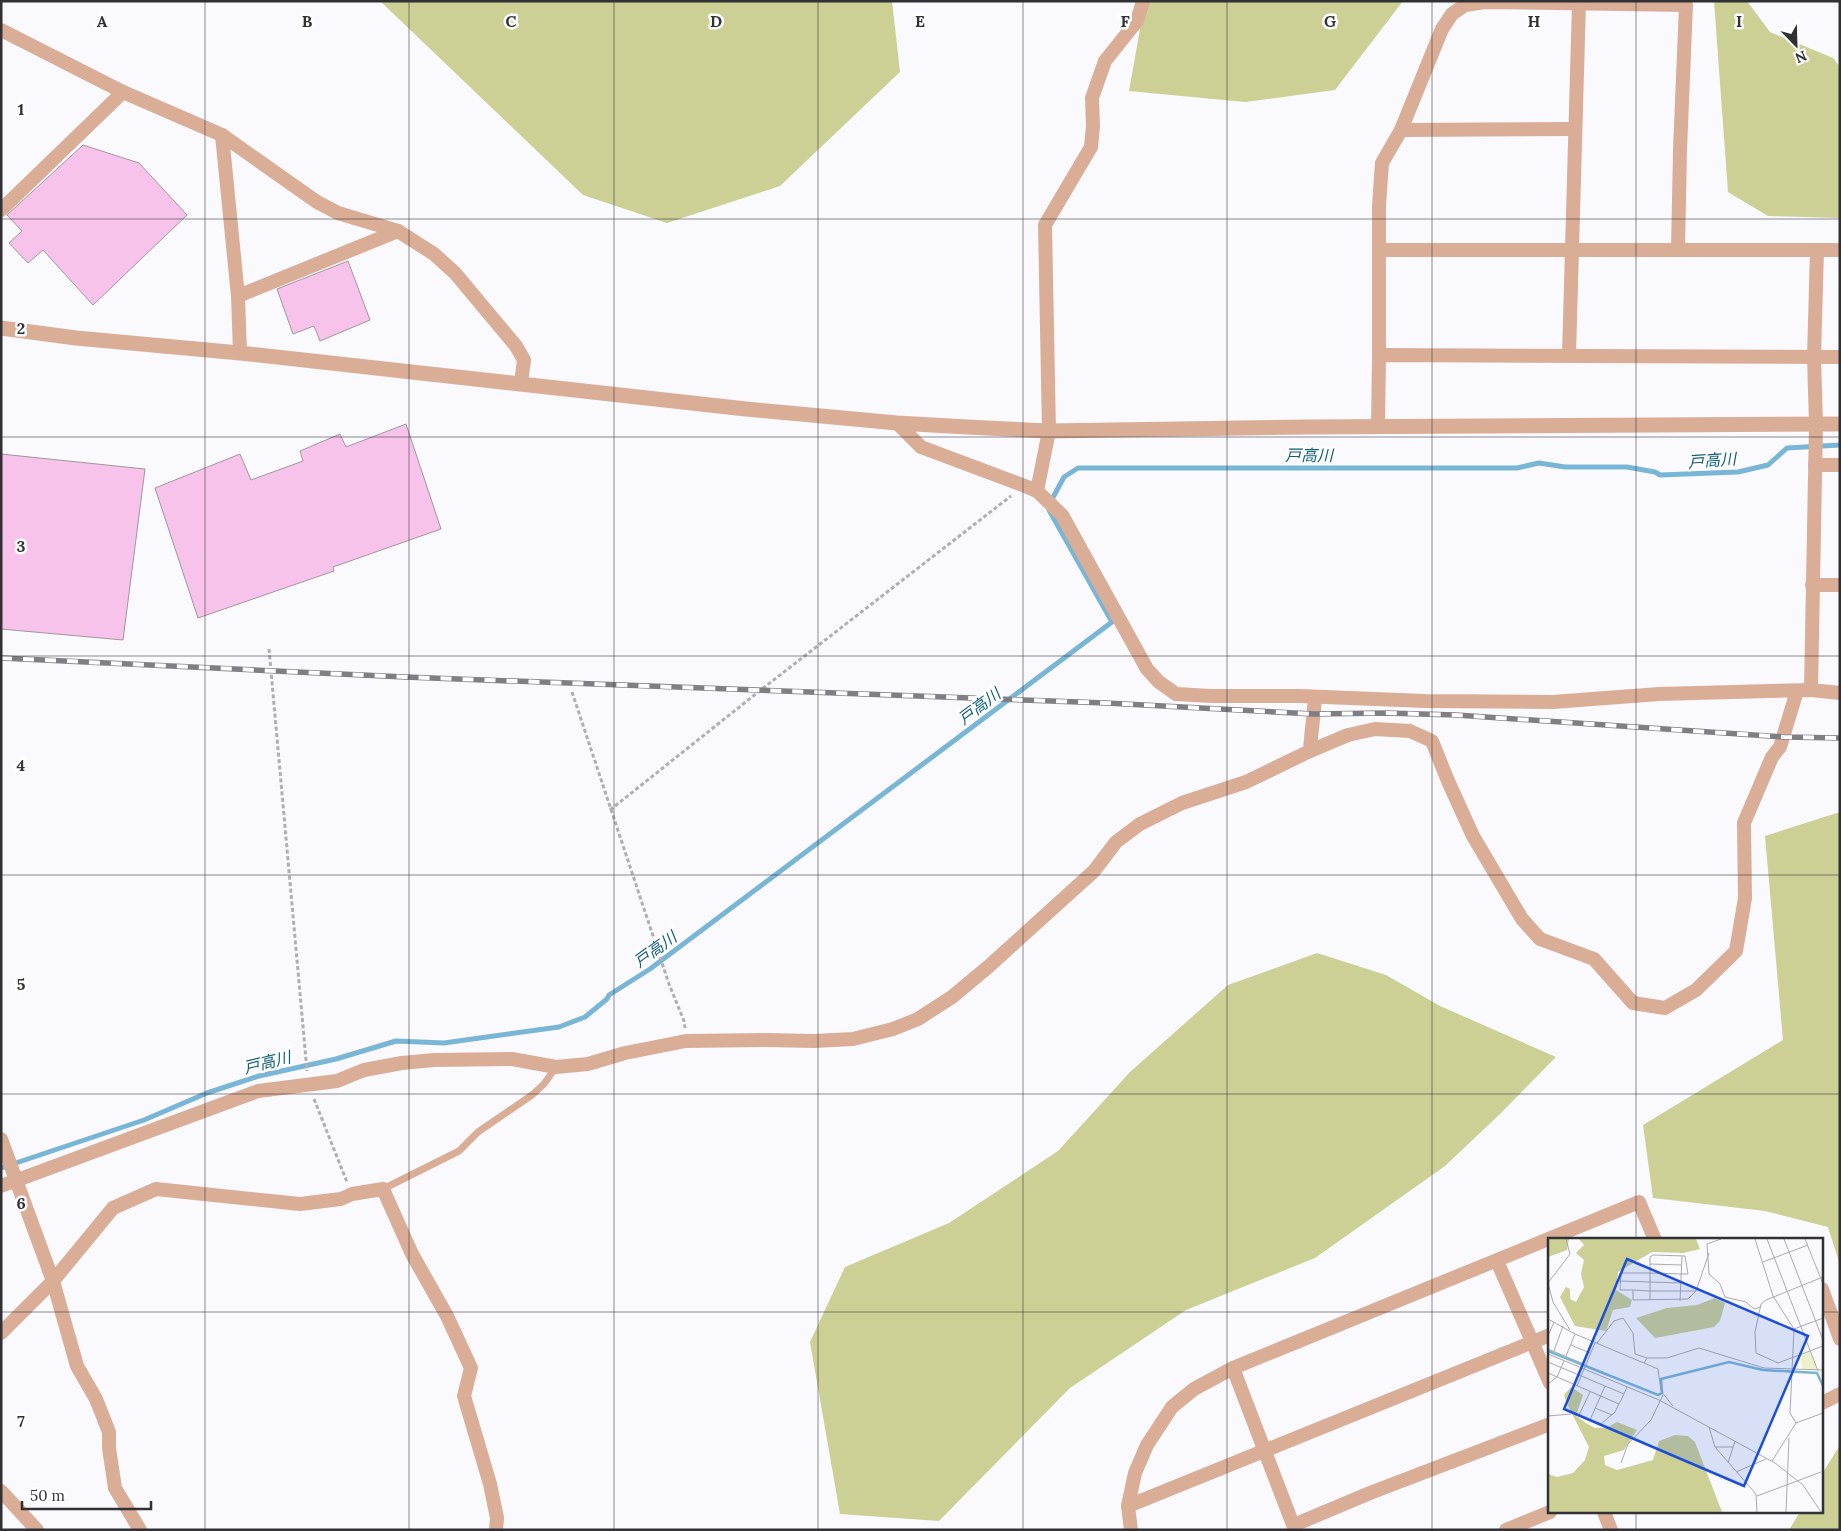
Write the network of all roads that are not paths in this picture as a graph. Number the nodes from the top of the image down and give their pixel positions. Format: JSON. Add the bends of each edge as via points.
{"nodes":[{"id":1,"x":1143,"y":1,"type":"edge"},
{"id":2,"x":1579,"y":3,"type":"junction"},
{"id":3,"x":1,"y":30,"type":"edge"},
{"id":4,"x":123,"y":92,"type":"junction"},
{"id":5,"x":1575,"y":129,"type":"junction"},
{"id":6,"x":1401,"y":130,"type":"junction"},
{"id":7,"x":222,"y":134,"type":"junction"},
{"id":8,"x":1,"y":210,"type":"edge"},
{"id":9,"x":398,"y":231,"type":"junction"},
{"id":10,"x":1572,"y":249,"type":"junction"},
{"id":11,"x":1379,"y":250,"type":"junction"},
{"id":12,"x":1678,"y":250,"type":"junction"},
{"id":13,"x":1817,"y":250,"type":"junction"},
{"id":14,"x":1840,"y":250,"type":"edge"},
{"id":15,"x":238,"y":296,"type":"junction"},
{"id":16,"x":1,"y":328,"type":"edge"},
{"id":17,"x":240,"y":353,"type":"junction"},
{"id":18,"x":1569,"y":355,"type":"junction"},
{"id":19,"x":1379,"y":356,"type":"junction"},
{"id":20,"x":1814,"y":357,"type":"junction"},
{"id":21,"x":1840,"y":357,"type":"edge"},
{"id":22,"x":521,"y":383,"type":"junction"},
{"id":23,"x":896,"y":423,"type":"junction"},
{"id":24,"x":1816,"y":424,"type":"junction"},
{"id":25,"x":1840,"y":424,"type":"edge"},
{"id":26,"x":1378,"y":427,"type":"junction"},
{"id":27,"x":1049,"y":431,"type":"junction"},
{"id":28,"x":1815,"y":465,"type":"junction"},
{"id":29,"x":1840,"y":465,"type":"edge"},
{"id":30,"x":1031,"y":488,"type":"junction"},
{"id":31,"x":1812,"y":585,"type":"junction"},
{"id":32,"x":1840,"y":585,"type":"edge"},
{"id":33,"x":1804,"y":691,"type":"junction"},
{"id":34,"x":1840,"y":693,"type":"edge"},
{"id":35,"x":1315,"y":697,"type":"junction"},
{"id":36,"x":1310,"y":751,"type":"junction"},
{"id":37,"x":556,"y":1067,"type":"junction"},
{"id":38,"x":1,"y":1139,"type":"edge"},
{"id":39,"x":16,"y":1181,"type":"junction"},
{"id":40,"x":1,"y":1186,"type":"edge"},
{"id":41,"x":383,"y":1189,"type":"junction"},
{"id":42,"x":1552,"y":1238,"type":"edge"},
{"id":43,"x":1654,"y":1238,"type":"edge"},
{"id":44,"x":1548,"y":1240,"type":"edge"},
{"id":45,"x":1497,"y":1261,"type":"junction"},
{"id":46,"x":53,"y":1281,"type":"junction"},
{"id":47,"x":1824,"y":1299,"type":"edge"},
{"id":48,"x":1827,"y":1313,"type":"edge"},
{"id":49,"x":1,"y":1333,"type":"edge"},
{"id":50,"x":1548,"y":1336,"type":"edge"},
{"id":51,"x":1840,"y":1339,"type":"edge"},
{"id":52,"x":1533,"y":1342,"type":"junction"},
{"id":53,"x":1233,"y":1368,"type":"junction"},
{"id":54,"x":1548,"y":1378,"type":"edge"},
{"id":55,"x":1840,"y":1394,"type":"edge"},
{"id":56,"x":1824,"y":1402,"type":"edge"},
{"id":57,"x":1548,"y":1425,"type":"edge"},
{"id":58,"x":1265,"y":1450,"type":"junction"},
{"id":59,"x":1,"y":1491,"type":"edge"},
{"id":60,"x":1128,"y":1506,"type":"junction"},
{"id":61,"x":1548,"y":1513,"type":"edge"},
{"id":62,"x":1605,"y":1514,"type":"edge"},
{"id":63,"x":1294,"y":1528,"type":"edge"},
{"id":64,"x":37,"y":1530,"type":"edge"},
{"id":65,"x":140,"y":1530,"type":"edge"},
{"id":66,"x":496,"y":1530,"type":"edge"},
{"id":67,"x":1131,"y":1530,"type":"edge"},
{"id":68,"x":1506,"y":1530,"type":"edge"},
{"id":69,"x":1611,"y":1530,"type":"edge"}],
"edges":[{"from":1,"to":27,"type":"street","via":[[1137,21],[1105,61],[1092,98],[1091,147],[1045,226]]},
{"from":2,"to":5,"type":"street"},
{"from":2,"to":6,"type":"street","via":[[1485,2],[1465,5],[1452,14],[1442,29]]},
{"from":2,"to":12,"type":"street","via":[[1686,5]]},
{"from":3,"to":4,"type":"street"},
{"from":4,"to":7,"type":"street"},
{"from":4,"to":8,"type":"street"},
{"from":5,"to":6,"type":"street"},
{"from":5,"to":10,"type":"street"},
{"from":6,"to":11,"type":"street","via":[[1382,163]]},
{"from":7,"to":9,"type":"street","via":[[317,202],[338,213]]},
{"from":7,"to":15,"type":"street"},
{"from":9,"to":15,"type":"street"},
{"from":9,"to":22,"type":"street","via":[[434,254],[455,273],[516,346],[524,360]]},
{"from":10,"to":11,"type":"street"},
{"from":10,"to":12,"type":"street"},
{"from":10,"to":18,"type":"street"},
{"from":11,"to":19,"type":"street"},
{"from":12,"to":13,"type":"street"},
{"from":13,"to":14,"type":"street"},
{"from":13,"to":20,"type":"street"},
{"from":15,"to":17,"type":"street"},
{"from":16,"to":17,"type":"street"},
{"from":17,"to":22,"type":"street"},
{"from":18,"to":19,"type":"street"},
{"from":18,"to":20,"type":"street"},
{"from":19,"to":26,"type":"street"},
{"from":20,"to":21,"type":"street"},
{"from":20,"to":24,"type":"street"},
{"from":22,"to":23,"type":"street"},
{"from":23,"to":27,"type":"street"},
{"from":23,"to":30,"type":"street","via":[[921,447]]},
{"from":24,"to":25,"type":"street"},
{"from":24,"to":26,"type":"street"},
{"from":24,"to":28,"type":"street"},
{"from":26,"to":27,"type":"street"},
{"from":27,"to":30,"type":"street"},
{"from":28,"to":29,"type":"street"},
{"from":28,"to":31,"type":"street"},
{"from":30,"to":35,"type":"street","via":[[1062,515],[1146,669],[1159,682],[1176,694]]},
{"from":31,"to":32,"type":"street"},
{"from":31,"to":33,"type":"street"},
{"from":33,"to":34,"type":"street"},
{"from":33,"to":35,"type":"street","via":[[1659,694],[1553,702]]},
{"from":33,"to":36,"type":"street","via":[[1744,823],[1745,898],[1736,951],[1696,990],[1665,1008],[1633,1003],[1594,958],[1540,939],[1522,919],[1474,836],[1432,742],[1410,731],[1375,729],[1348,735]]},
{"from":35,"to":36,"type":"street"},
{"from":36,"to":37,"type":"street","via":[[1246,782],[1182,803],[1140,824],[1116,842],[1094,871],[988,967],[952,997],[918,1019],[893,1029],[853,1038],[814,1042],[686,1041],[588,1064]]},
{"from":37,"to":39,"type":"street","via":[[512,1059],[434,1060],[364,1070],[337,1081],[258,1091]]},
{"from":37,"to":41,"type":"lane","via":[[544,1084],[478,1132],[459,1151]]},
{"from":38,"to":39,"type":"street"},
{"from":39,"to":40,"type":"street"},
{"from":39,"to":46,"type":"street"},
{"from":41,"to":46,"type":"street","via":[[300,1204],[156,1189],[113,1208]]},
{"from":41,"to":66,"type":"street","via":[[412,1254],[447,1316],[471,1368],[464,1396],[490,1484],[497,1518]]},
{"from":42,"to":43,"type":"street","via":[[1639,1202]]},
{"from":44,"to":45,"type":"street"},
{"from":45,"to":52,"type":"street"},
{"from":45,"to":53,"type":"street"},
{"from":46,"to":49,"type":"street"},
{"from":46,"to":65,"type":"street","via":[[77,1366],[96,1399],[109,1432],[115,1488]]},
{"from":47,"to":48,"type":"street"},
{"from":48,"to":51,"type":"street"},
{"from":50,"to":52,"type":"street"},
{"from":52,"to":54,"type":"street"},
{"from":52,"to":58,"type":"street"},
{"from":53,"to":58,"type":"street"},
{"from":53,"to":60,"type":"street","via":[[1194,1389],[1172,1407],[1147,1445],[1135,1473]]},
{"from":55,"to":56,"type":"street"},
{"from":57,"to":63,"type":"street","via":[[1370,1493]]},
{"from":58,"to":60,"type":"street"},
{"from":58,"to":63,"type":"street"},
{"from":59,"to":64,"type":"street"},
{"from":60,"to":67,"type":"street"},
{"from":61,"to":68,"type":"street"},
{"from":62,"to":69,"type":"street"}]}
